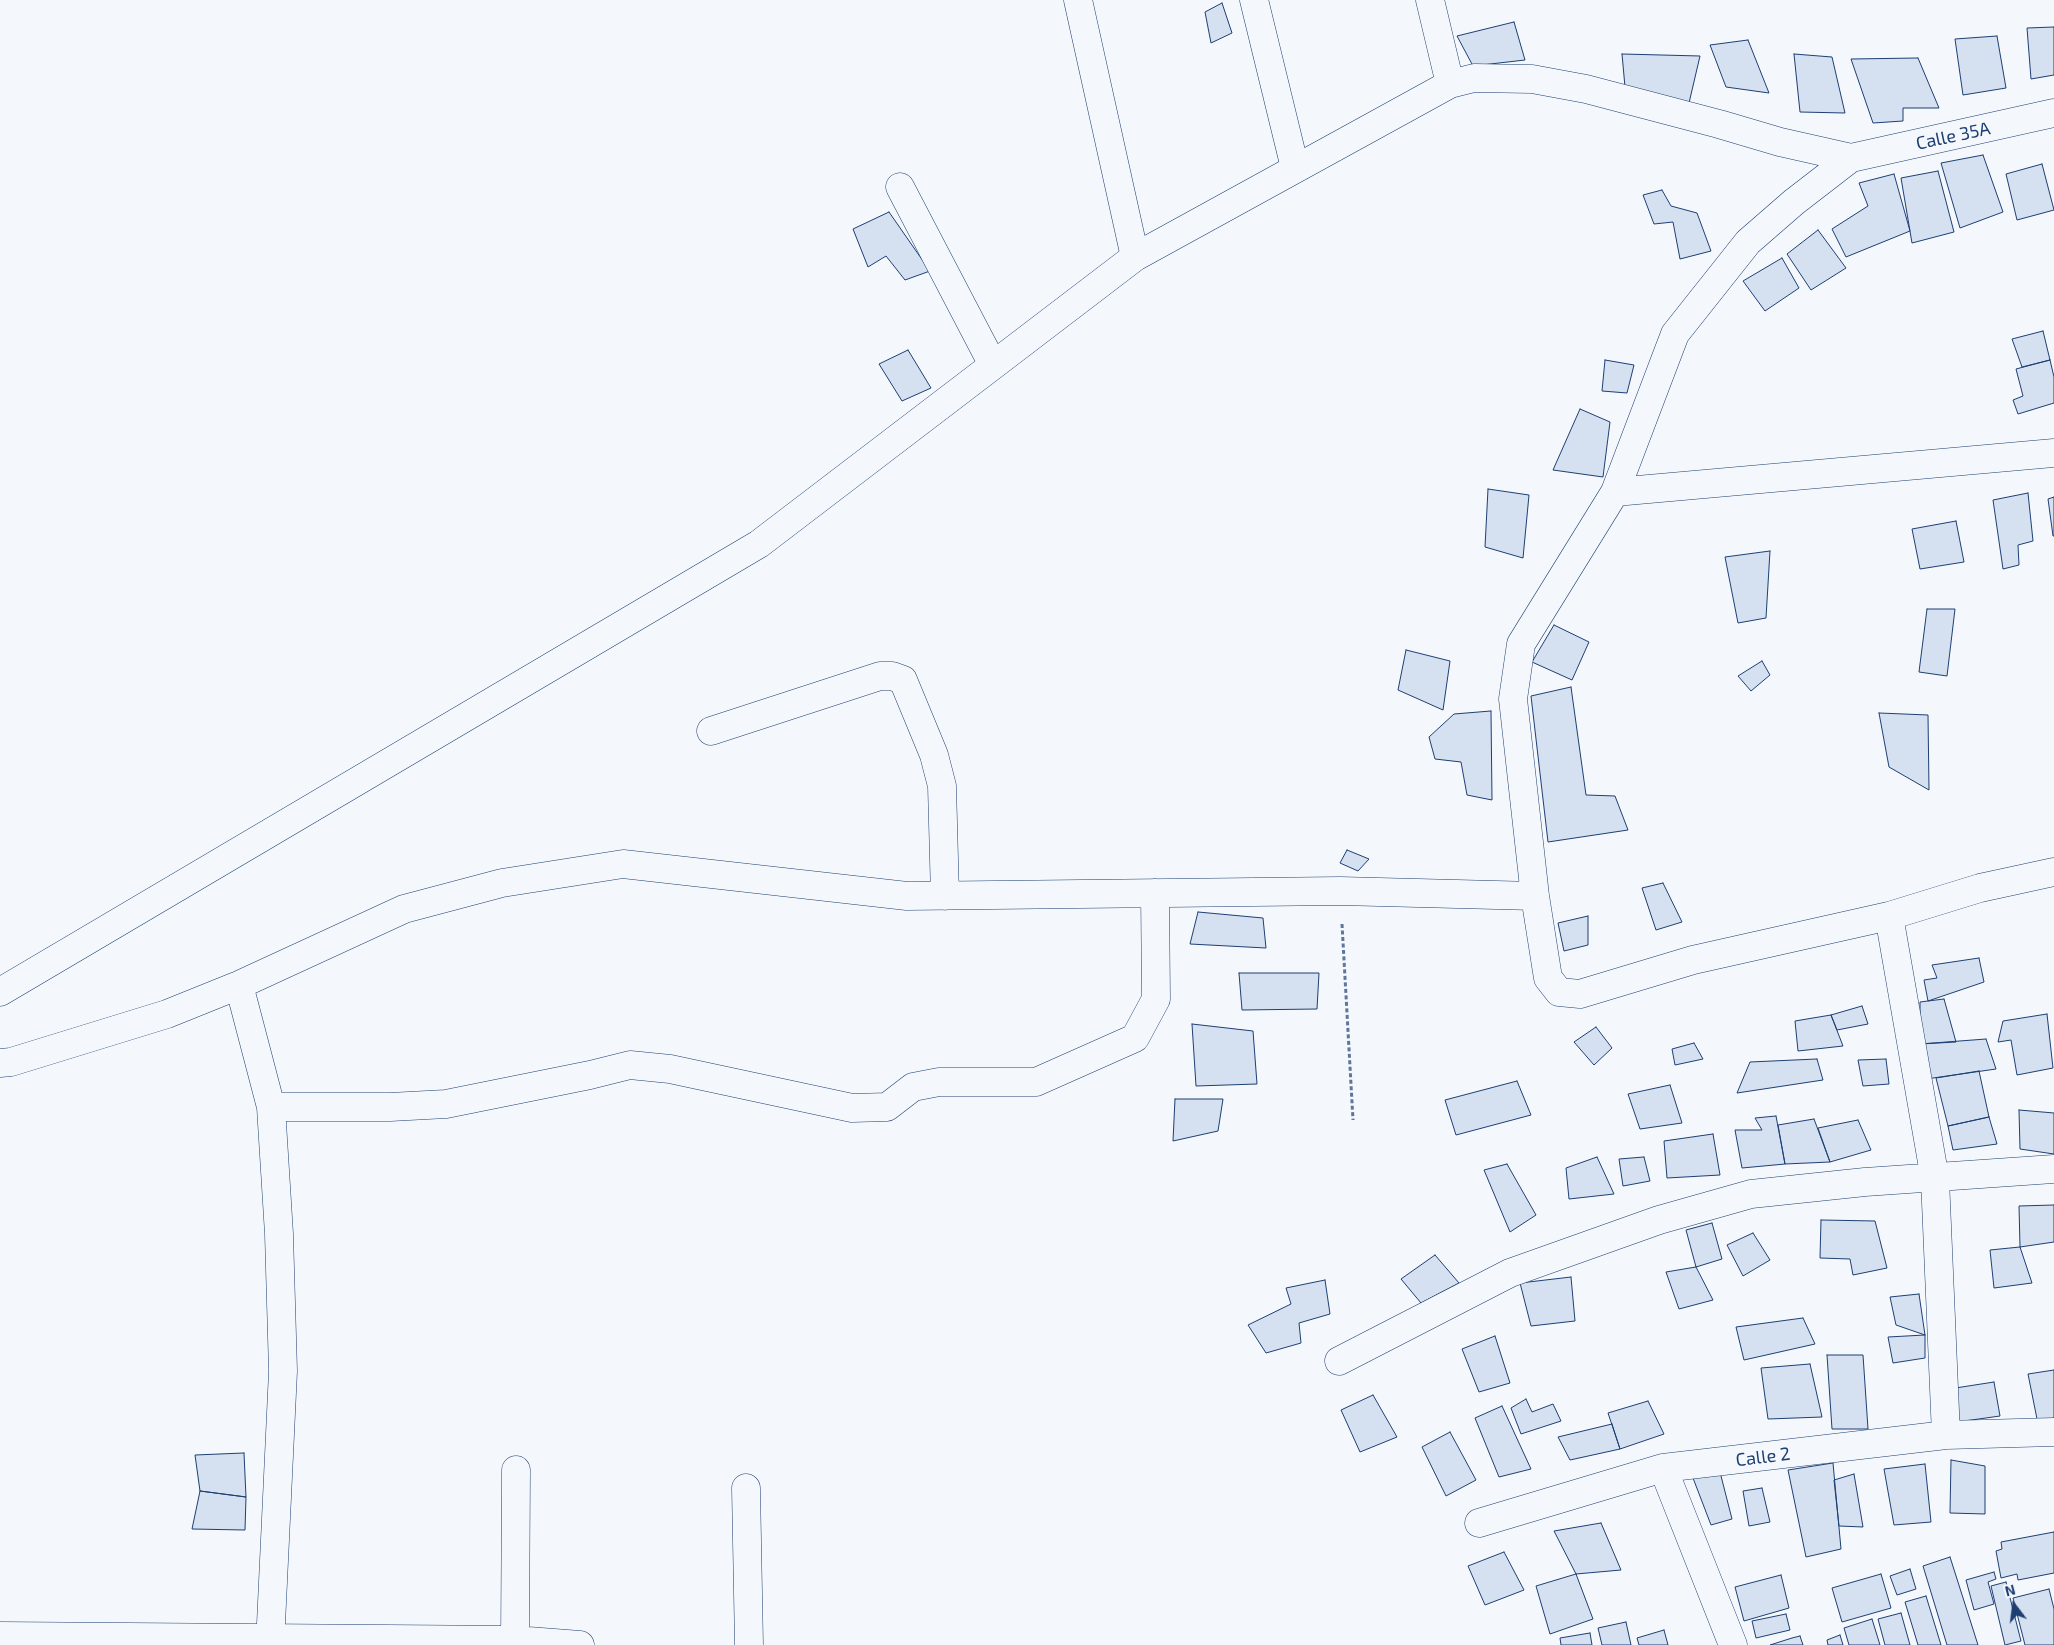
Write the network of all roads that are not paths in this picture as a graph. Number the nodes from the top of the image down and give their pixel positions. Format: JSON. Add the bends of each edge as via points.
{"nodes":[{"id":1,"x":1078,"y":0,"type":"edge"},
{"id":2,"x":1254,"y":0,"type":"edge"},
{"id":3,"x":1430,"y":0,"type":"edge"},
{"id":4,"x":1450,"y":84,"type":"junction"},
{"id":5,"x":2054,"y":113,"type":"edge"},
{"id":6,"x":1851,"y":158,"type":"junction"},
{"id":7,"x":1295,"y":168,"type":"junction"},
{"id":8,"x":900,"y":187,"type":"dead end"},
{"id":9,"x":1135,"y":257,"type":"junction"},
{"id":10,"x":993,"y":365,"type":"junction"},
{"id":11,"x":2054,"y":453,"type":"edge"},
{"id":12,"x":1615,"y":492,"type":"junction"},
{"id":13,"x":711,"y":731,"type":"dead end"},
{"id":14,"x":2054,"y":872,"type":"edge"},
{"id":15,"x":1155,"y":893,"type":"junction"},
{"id":16,"x":945,"y":896,"type":"junction"},
{"id":17,"x":1535,"y":896,"type":"junction"},
{"id":18,"x":1889,"y":916,"type":"junction"},
{"id":19,"x":239,"y":985,"type":"junction"},
{"id":20,"x":0,"y":992,"type":"edge"},
{"id":21,"x":0,"y":1063,"type":"edge"},
{"id":22,"x":271,"y":1107,"type":"junction"},
{"id":23,"x":2054,"y":1169,"type":"edge"},
{"id":24,"x":1935,"y":1178,"type":"junction"},
{"id":25,"x":1338,"y":1361,"type":"dead end"},
{"id":26,"x":2054,"y":1432,"type":"edge"},
{"id":27,"x":1946,"y":1435,"type":"junction"},
{"id":28,"x":1664,"y":1468,"type":"junction"},
{"id":29,"x":516,"y":1470,"type":"dead end"},
{"id":30,"x":746,"y":1488,"type":"dead end"},
{"id":31,"x":1479,"y":1523,"type":"dead end"},
{"id":32,"x":0,"y":1636,"type":"edge"},
{"id":33,"x":66,"y":1641,"type":"edge"},
{"id":34,"x":270,"y":1641,"type":"edge"},
{"id":35,"x":515,"y":1642,"type":"edge"},
{"id":36,"x":580,"y":1645,"type":"edge"},
{"id":37,"x":749,"y":1645,"type":"edge"},
{"id":38,"x":1733,"y":1645,"type":"edge"}],
"edges":[{"from":1,"to":9,"type":"street"},
{"from":2,"to":7,"type":"street"},
{"from":3,"to":4,"type":"street"},
{"from":4,"to":6,"type":"street","via":[[1474,78],[1532,79]]},
{"from":4,"to":7,"type":"street"},
{"from":5,"to":6,"type":"street","name":"Calle 35A"},
{"from":6,"to":12,"type":"street","via":[[1748,242],[1675,334]]},
{"from":7,"to":9,"type":"street"},
{"from":8,"to":10,"type":"street"},
{"from":9,"to":10,"type":"street"},
{"from":10,"to":20,"type":"street","via":[[759,544]]},
{"from":11,"to":12,"type":"street"},
{"from":12,"to":17,"type":"street","via":[[1520,644],[1513,699]]},
{"from":13,"to":16,"type":"street","via":[[880,676],[903,680],[934,754],[942,786]]},
{"from":14,"to":18,"type":"street","via":[[1980,888]]},
{"from":15,"to":16,"type":"street"},
{"from":15,"to":17,"type":"street","via":[[1340,890]]},
{"from":15,"to":22,"type":"street","via":[[1156,1000],[1135,1038],[1036,1082],[939,1082],[914,1087],[888,1107],[852,1108],[670,1069],[630,1065],[446,1104]]},
{"from":16,"to":19,"type":"street","via":[[907,896],[623,864],[502,883],[404,909]]},
{"from":17,"to":18,"type":"street","via":[[1548,978],[1559,992],[1580,994],[1693,960]]},
{"from":18,"to":24,"type":"street"},
{"from":19,"to":21,"type":"street","via":[[167,1014]]},
{"from":19,"to":22,"type":"street"},
{"from":22,"to":34,"type":"street","via":[[283,1371]]},
{"from":23,"to":24,"type":"street"},
{"from":24,"to":25,"type":"street","via":[[1751,1194],[1659,1220],[1510,1273]]},
{"from":24,"to":27,"type":"street"},
{"from":26,"to":27,"type":"street","name":"Calle 2"},
{"from":27,"to":28,"type":"street","name":"Calle 2"},
{"from":28,"to":31,"type":"street","name":"Calle 2"},
{"from":28,"to":38,"type":"street"},
{"from":29,"to":35,"type":"street"},
{"from":30,"to":37,"type":"street"},
{"from":32,"to":33,"type":"street"},
{"from":33,"to":34,"type":"street"},
{"from":34,"to":35,"type":"street"},
{"from":35,"to":36,"type":"street"}]}
